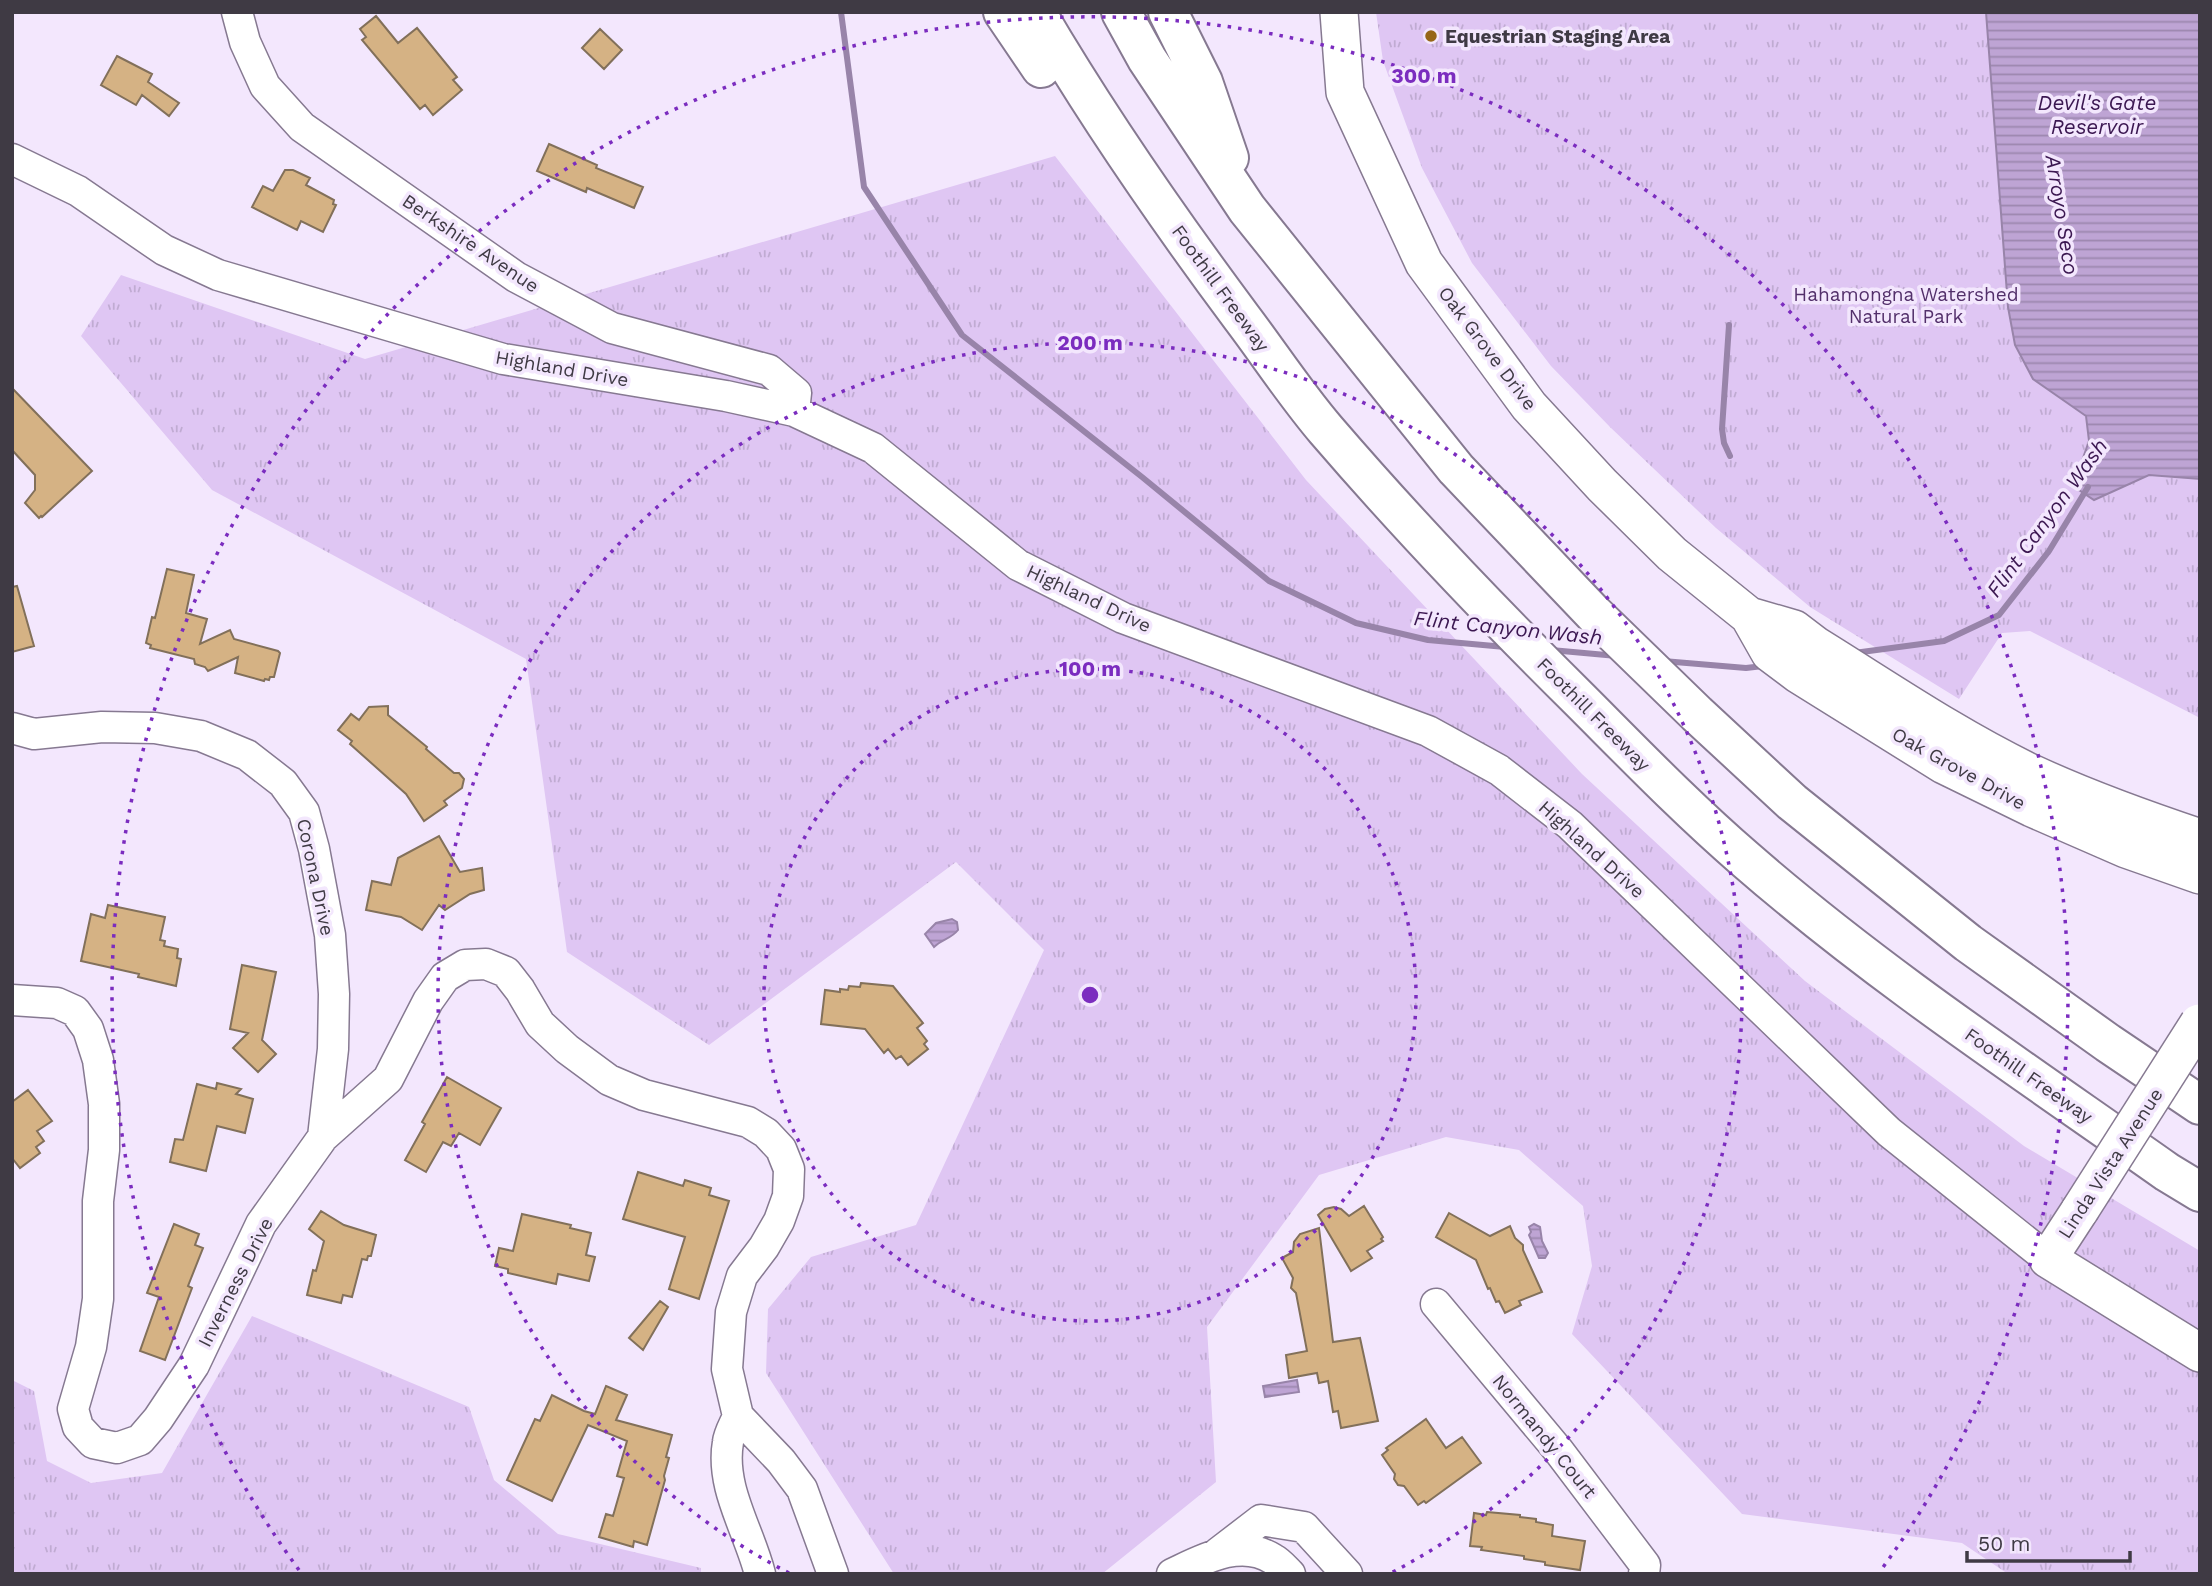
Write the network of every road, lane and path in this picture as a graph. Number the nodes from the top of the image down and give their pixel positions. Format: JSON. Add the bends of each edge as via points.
{"nodes":[{"id":1,"x":237,"y":12,"type":"edge"},
{"id":2,"x":1003,"y":12,"type":"edge"},
{"id":3,"x":1035,"y":12,"type":"edge"},
{"id":4,"x":1121,"y":12,"type":"edge"},
{"id":5,"x":1168,"y":12,"type":"edge"},
{"id":6,"x":1339,"y":12,"type":"edge"},
{"id":7,"x":12,"y":159,"type":"edge"},
{"id":8,"x":1247,"y":209,"type":"junction"},
{"id":9,"x":794,"y":411,"type":"junction"},
{"id":10,"x":1324,"y":427,"type":"junction"},
{"id":11,"x":12,"y":728,"type":"edge"},
{"id":12,"x":1952,"y":750,"type":"junction"},
{"id":13,"x":2032,"y":808,"type":"junction"},
{"id":14,"x":2200,"y":838,"type":"edge"},
{"id":15,"x":2200,"y":875,"type":"edge"},
{"id":16,"x":2200,"y":899,"type":"edge"},
{"id":17,"x":12,"y":1000,"type":"edge"},
{"id":18,"x":2199,"y":1022,"type":"edge"},
{"id":19,"x":2200,"y":1105,"type":"edge"},
{"id":20,"x":323,"y":1137,"type":"junction"},
{"id":21,"x":2200,"y":1192,"type":"edge"},
{"id":22,"x":2048,"y":1259,"type":"junction"},
{"id":23,"x":1436,"y":1304,"type":"dead end"},
{"id":24,"x":2200,"y":1353,"type":"edge"},
{"id":25,"x":738,"y":1416,"type":"junction"},
{"id":26,"x":1218,"y":1553,"type":"junction"},
{"id":27,"x":760,"y":1574,"type":"edge"},
{"id":28,"x":833,"y":1574,"type":"edge"},
{"id":29,"x":1172,"y":1574,"type":"edge"},
{"id":30,"x":1290,"y":1574,"type":"edge"},
{"id":31,"x":1348,"y":1574,"type":"edge"},
{"id":32,"x":1644,"y":1574,"type":"edge"}],
"edges":[{"from":1,"to":9,"type":"street","name":"Berkshire Avenue","via":[[265,86],[302,127],[516,277],[612,328],[769,370],[796,393]]},
{"from":2,"to":10,"type":"highway","via":[[1062,99],[1196,274]]},
{"from":3,"to":10,"type":"highway","name":"Foothill Freeway","via":[[1211,277]]},
{"from":4,"to":8,"type":"highway"},
{"from":5,"to":8,"type":"highway","via":[[1203,82]]},
{"from":6,"to":12,"type":"main road","name":"Oak Grove Drive","via":[[1345,92],[1424,263],[1529,406],[1672,554],[1749,616],[1770,653],[1798,674]]},
{"from":7,"to":9,"type":"street","name":"Highland Drive","via":[[78,191],[164,250],[218,275],[503,359]]},
{"from":8,"to":19,"type":"highway","via":[[1456,469],[1594,614],[1698,714],[1792,802],[1968,943]]},
{"from":9,"to":22,"type":"street","name":"Highland Drive","via":[[873,448],[1018,565],[1123,618],[1428,731],[1499,770],[1570,825],[1889,1132]]},
{"from":10,"to":21,"type":"highway","name":"Foothill Freeway","via":[[1540,660],[1744,858],[1940,1012]]},
{"from":11,"to":20,"type":"street","name":"Corona Drive","via":[[34,734],[102,727],[155,728],[201,736],[247,755],[283,783],[304,812],[330,935],[333,1049]]},
{"from":12,"to":13,"type":"main road","name":"Oak Grove Drive"},
{"from":12,"to":14,"type":"main road","name":"Oak Grove Drive","via":[[2031,773]]},
{"from":13,"to":15,"type":"main road","name":"Oak Grove Drive"},
{"from":13,"to":16,"type":"main road","via":[[2056,839]]},
{"from":17,"to":20,"type":"street","name":"Inverness Drive","via":[[57,1003],[75,1011],[88,1029],[98,1060],[104,1104],[98,1298],[91,1347],[73,1409],[78,1427],[93,1443],[117,1448],[140,1440],[158,1419],[194,1366],[261,1224]]},
{"from":18,"to":22,"type":"main road","name":"Linda Vista Avenue","bridge":true},
{"from":20,"to":25,"type":"street","name":"Inverness Drive","via":[[388,1079],[445,977],[465,965],[486,964],[506,972],[540,1024],[609,1080],[644,1095],[748,1122],[766,1133],[789,1169],[788,1196],[779,1221],[742,1276],[731,1312],[727,1369]]},
{"from":22,"to":24,"type":"main road","name":"Linda Vista Avenue"},
{"from":23,"to":32,"type":"street","name":"Normandy Court","via":[[1558,1450],[1645,1565]]},
{"from":25,"to":27,"type":"street","via":[[728,1439],[727,1465]]},
{"from":25,"to":28,"type":"street","via":[[802,1489]]},
{"from":26,"to":29,"type":"street"},
{"from":26,"to":30,"type":"street","via":[[1249,1550],[1272,1558]]},
{"from":26,"to":31,"type":"street","via":[[1261,1520],[1304,1527]]}]}
